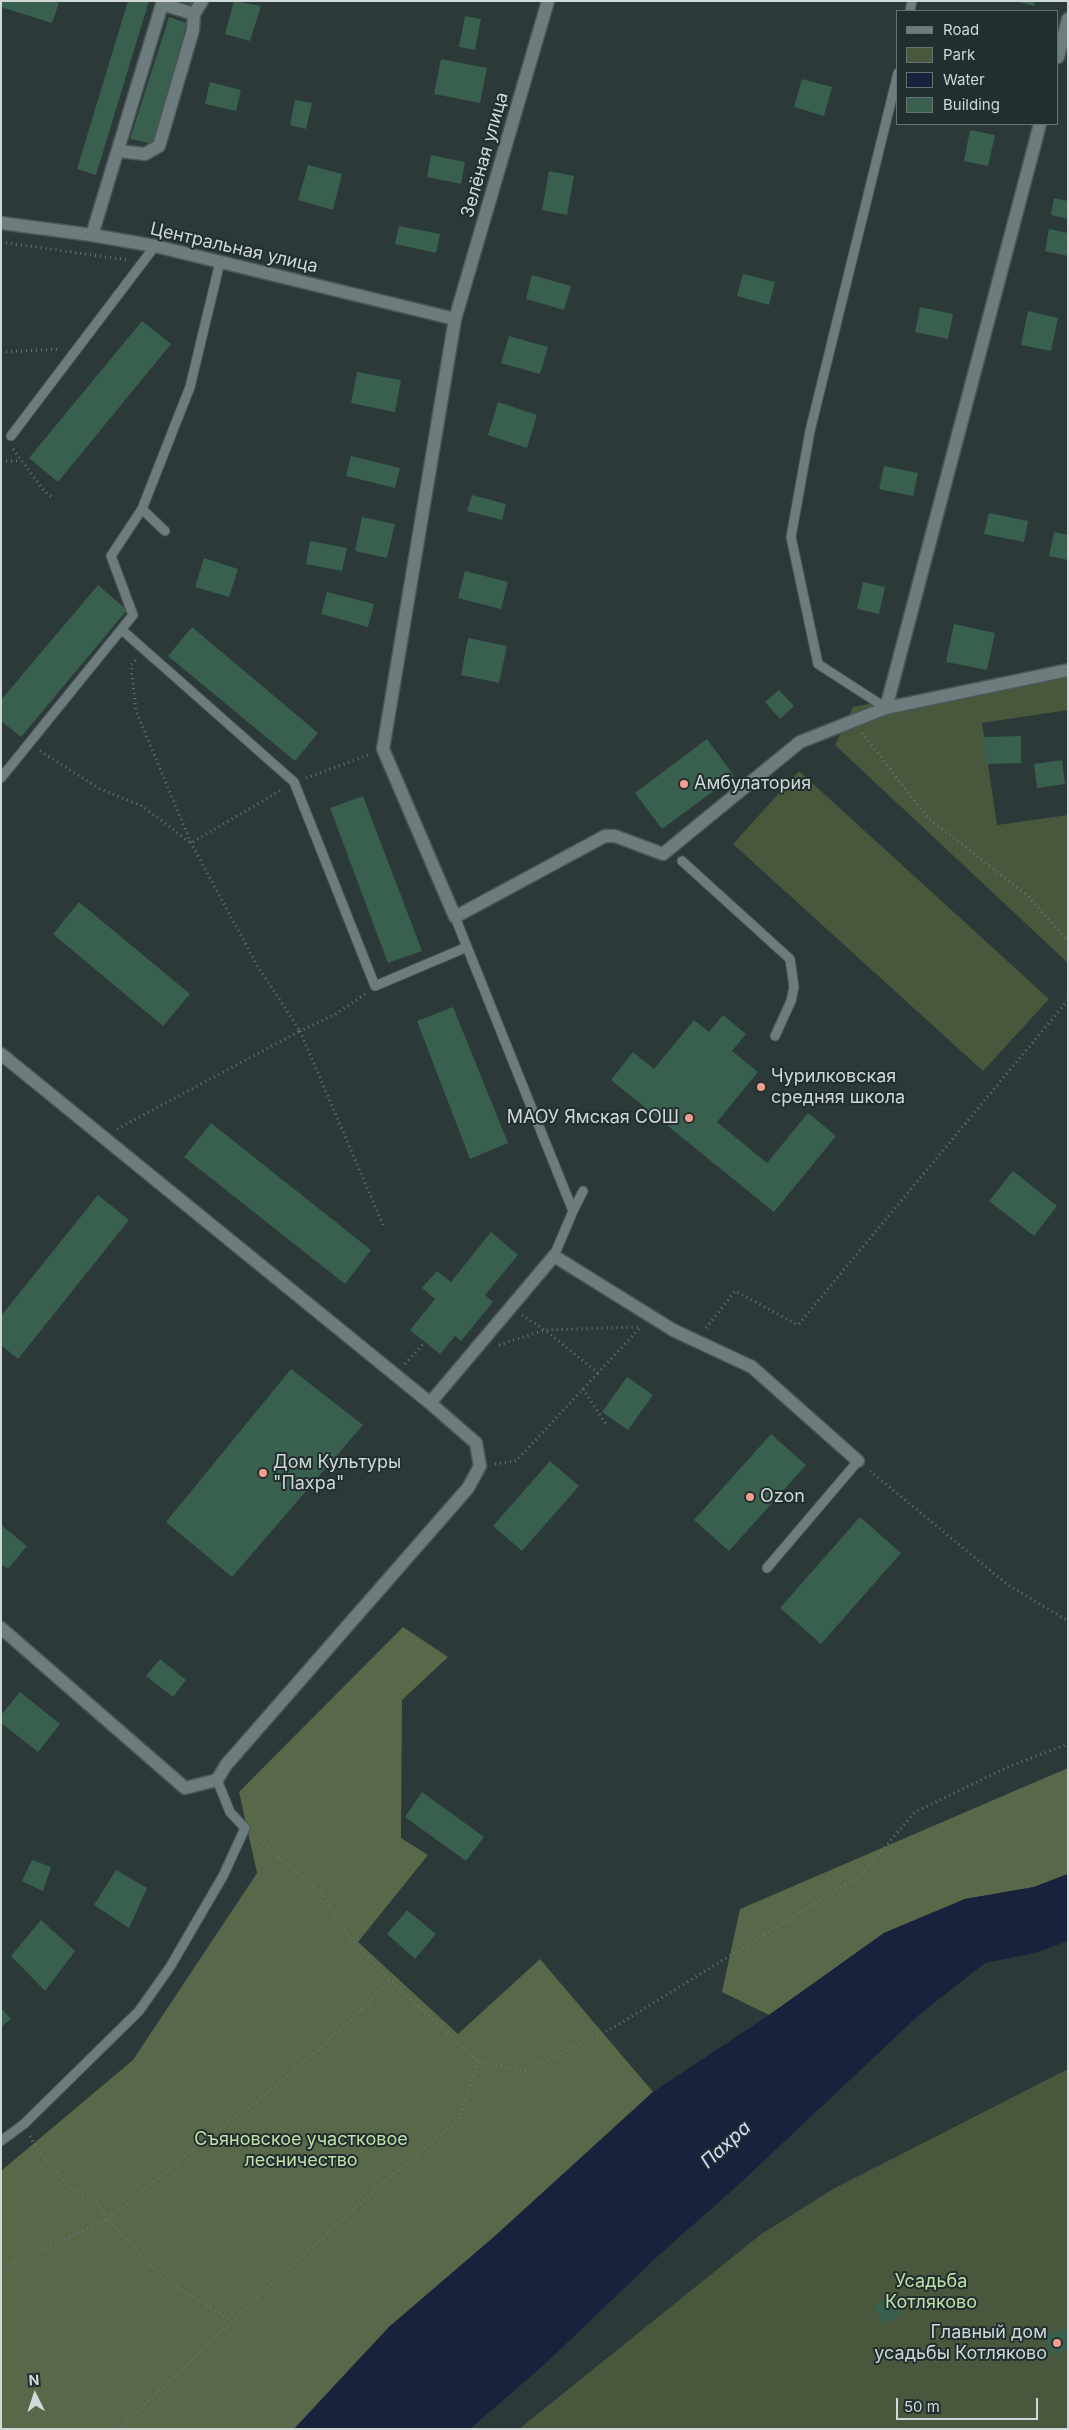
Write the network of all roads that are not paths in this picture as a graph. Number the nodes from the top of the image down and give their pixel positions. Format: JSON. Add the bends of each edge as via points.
{"nodes":[{"id":1,"x":202,"y":1,"type":"edge"},
{"id":2,"x":548,"y":1,"type":"edge"},
{"id":3,"x":162,"y":3,"type":"edge"},
{"id":4,"x":194,"y":14,"type":"junction"},
{"id":5,"x":1068,"y":19,"type":"edge"},
{"id":6,"x":1059,"y":53,"type":"edge"},
{"id":7,"x":896,"y":81,"type":"edge"},
{"id":8,"x":1040,"y":125,"type":"edge"},
{"id":9,"x":118,"y":151,"type":"junction"},
{"id":10,"x":1,"y":223,"type":"edge"},
{"id":11,"x":92,"y":235,"type":"junction"},
{"id":12,"x":154,"y":246,"type":"junction"},
{"id":13,"x":220,"y":262,"type":"junction"},
{"id":14,"x":455,"y":320,"type":"junction"},
{"id":15,"x":11,"y":436,"type":"road end"},
{"id":16,"x":142,"y":509,"type":"junction"},
{"id":17,"x":165,"y":531,"type":"dead end"},
{"id":18,"x":122,"y":630,"type":"junction"},
{"id":19,"x":1068,"y":670,"type":"edge"},
{"id":20,"x":886,"y":708,"type":"junction"},
{"id":21,"x":1,"y":778,"type":"edge"},
{"id":22,"x":682,"y":861,"type":"dead end"},
{"id":23,"x":455,"y":917,"type":"junction"},
{"id":24,"x":467,"y":947,"type":"junction"},
{"id":25,"x":775,"y":1036,"type":"dead end"},
{"id":26,"x":1,"y":1054,"type":"edge"},
{"id":27,"x":583,"y":1191,"type":"dead end"},
{"id":28,"x":573,"y":1211,"type":"junction"},
{"id":29,"x":554,"y":1256,"type":"junction"},
{"id":30,"x":430,"y":1403,"type":"junction"},
{"id":31,"x":858,"y":1461,"type":"joint"},
{"id":32,"x":767,"y":1568,"type":"dead end"},
{"id":33,"x":2,"y":1631,"type":"edge"},
{"id":34,"x":217,"y":1780,"type":"junction"},
{"id":35,"x":1,"y":2141,"type":"edge"}],
"edges":[{"from":1,"to":4,"type":"street"},
{"from":2,"to":14,"type":"street","name":"Зелёная улица"},
{"from":3,"to":4,"type":"street"},
{"from":3,"to":9,"type":"street"},
{"from":4,"to":9,"type":"street","via":[[193,30],[159,146],[145,154]]},
{"from":5,"to":6,"type":"street"},
{"from":7,"to":20,"type":"lane","via":[[810,431],[791,537],[818,664]]},
{"from":8,"to":20,"type":"street"},
{"from":9,"to":11,"type":"street"},
{"from":10,"to":11,"type":"street","name":"Центральная улица"},
{"from":11,"to":12,"type":"street","name":"Центральная улица"},
{"from":12,"to":13,"type":"street","name":"Центральная улица"},
{"from":12,"to":15,"type":"lane"},
{"from":13,"to":14,"type":"street","name":"Центральная улица"},
{"from":13,"to":16,"type":"lane","via":[[190,387]]},
{"from":14,"to":23,"type":"street","name":"Зелёная улица","via":[[383,749]]},
{"from":16,"to":17,"type":"lane"},
{"from":16,"to":18,"type":"lane","via":[[110,556],[133,615]]},
{"from":18,"to":21,"type":"lane"},
{"from":18,"to":24,"type":"lane","via":[[294,782],[375,986]]},
{"from":19,"to":20,"type":"street"},
{"from":20,"to":23,"type":"street","via":[[800,742],[663,854],[616,836],[605,836]]},
{"from":22,"to":25,"type":"lane","via":[[790,959],[794,987]]},
{"from":23,"to":24,"type":"lane"},
{"from":24,"to":28,"type":"lane"},
{"from":26,"to":30,"type":"street"},
{"from":27,"to":28,"type":"lane"},
{"from":28,"to":29,"type":"lane"},
{"from":29,"to":30,"type":"street"},
{"from":29,"to":31,"type":"street","via":[[666,1326],[752,1368]]},
{"from":30,"to":34,"type":"street","via":[[476,1443],[480,1466],[468,1488],[226,1765]]},
{"from":31,"to":32,"type":"lane"},
{"from":33,"to":34,"type":"street","via":[[185,1788]]},
{"from":34,"to":35,"type":"lane","via":[[230,1812],[245,1828],[218,1884],[170,1967],[139,2011],[24,2124]]}]}
